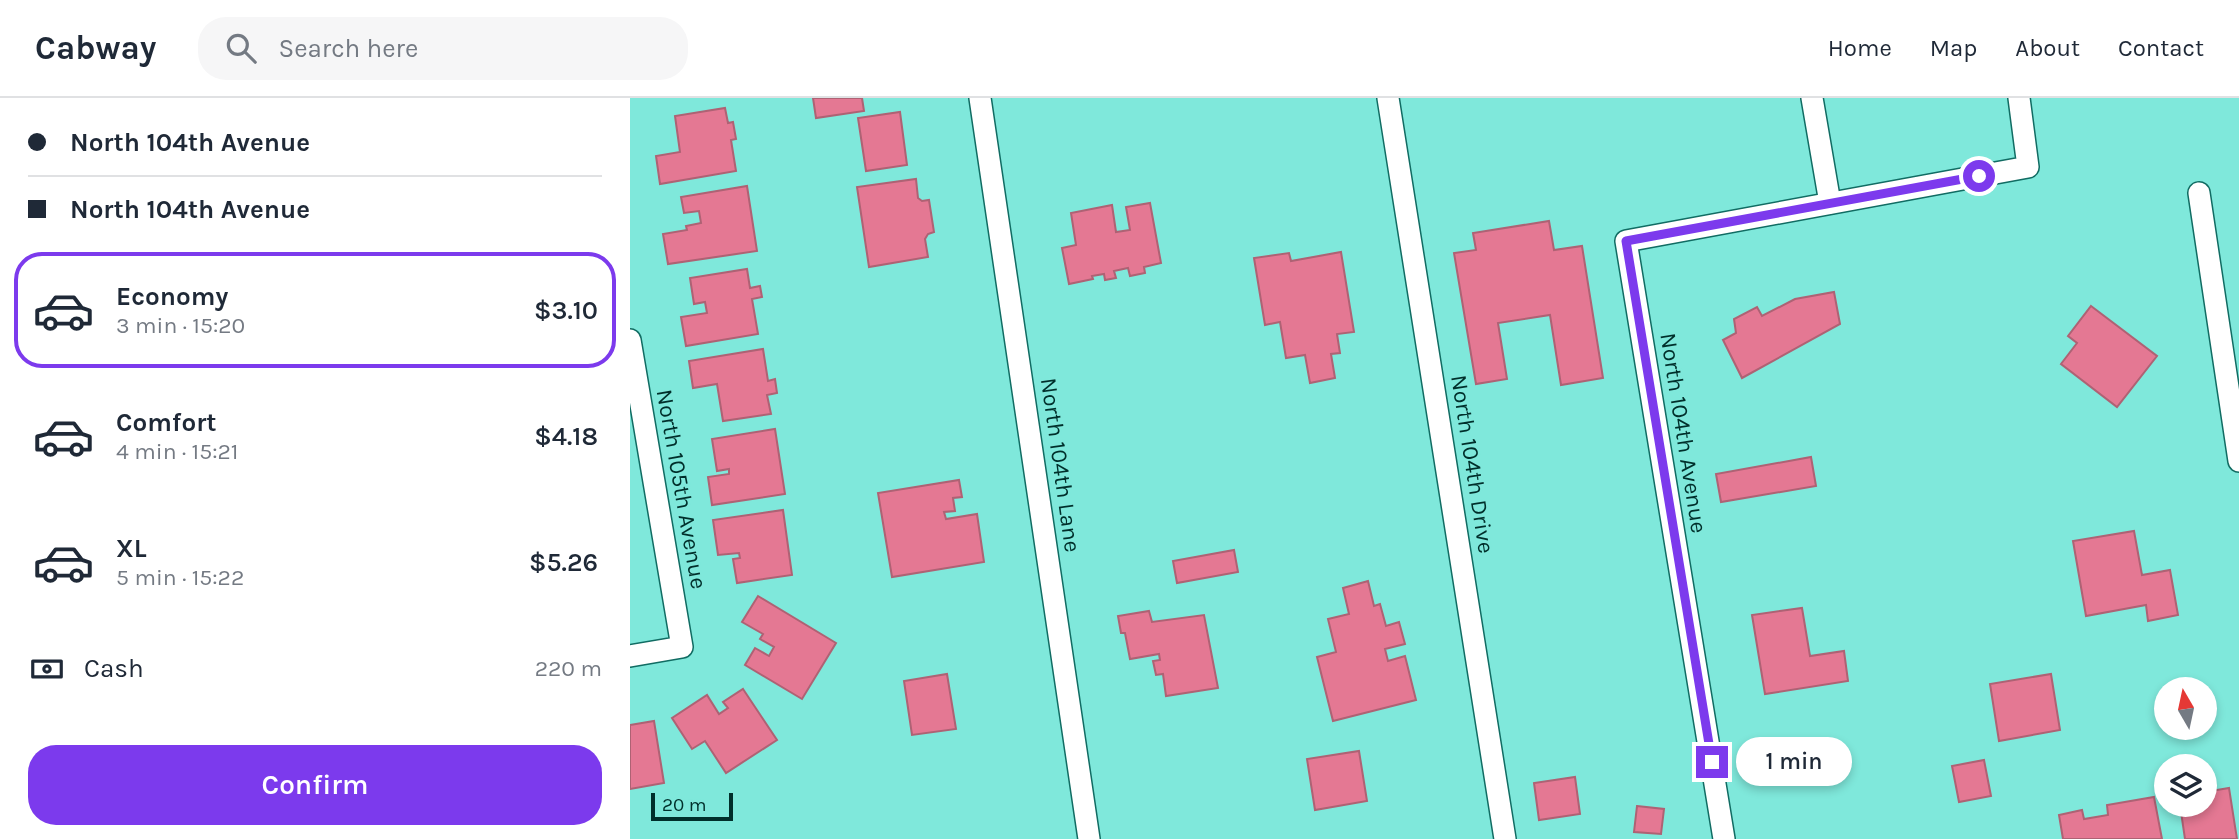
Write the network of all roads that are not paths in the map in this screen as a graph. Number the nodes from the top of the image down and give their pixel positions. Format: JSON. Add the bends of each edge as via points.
{"nodes":[{"id":1,"x":980,"y":98,"type":"edge"},
{"id":2,"x":1388,"y":98,"type":"edge"},
{"id":3,"x":1812,"y":98,"type":"edge"},
{"id":4,"x":2020,"y":98,"type":"edge"},
{"id":5,"x":2199,"y":193,"type":"dead end"},
{"id":6,"x":1830,"y":203,"type":"junction"},
{"id":7,"x":630,"y":340,"type":"edge"},
{"id":8,"x":2239,"y":461,"type":"edge"},
{"id":9,"x":630,"y":656,"type":"edge"},
{"id":10,"x":1089,"y":839,"type":"edge"},
{"id":11,"x":1505,"y":839,"type":"edge"},
{"id":12,"x":1724,"y":839,"type":"edge"}],
"edges":[{"from":1,"to":10,"type":"street","name":"North 104th Lane"},
{"from":2,"to":11,"type":"street","name":"North 104th Drive"},
{"from":3,"to":6,"type":"street"},
{"from":4,"to":6,"type":"street","name":"North 104th Avenue","via":[[2028,167]]},
{"from":5,"to":8,"type":"street"},
{"from":6,"to":12,"type":"street","name":"North 104th Avenue","via":[[1626,241]]},
{"from":7,"to":9,"type":"street","name":"North 105th Avenue","via":[[682,647]]}]}
